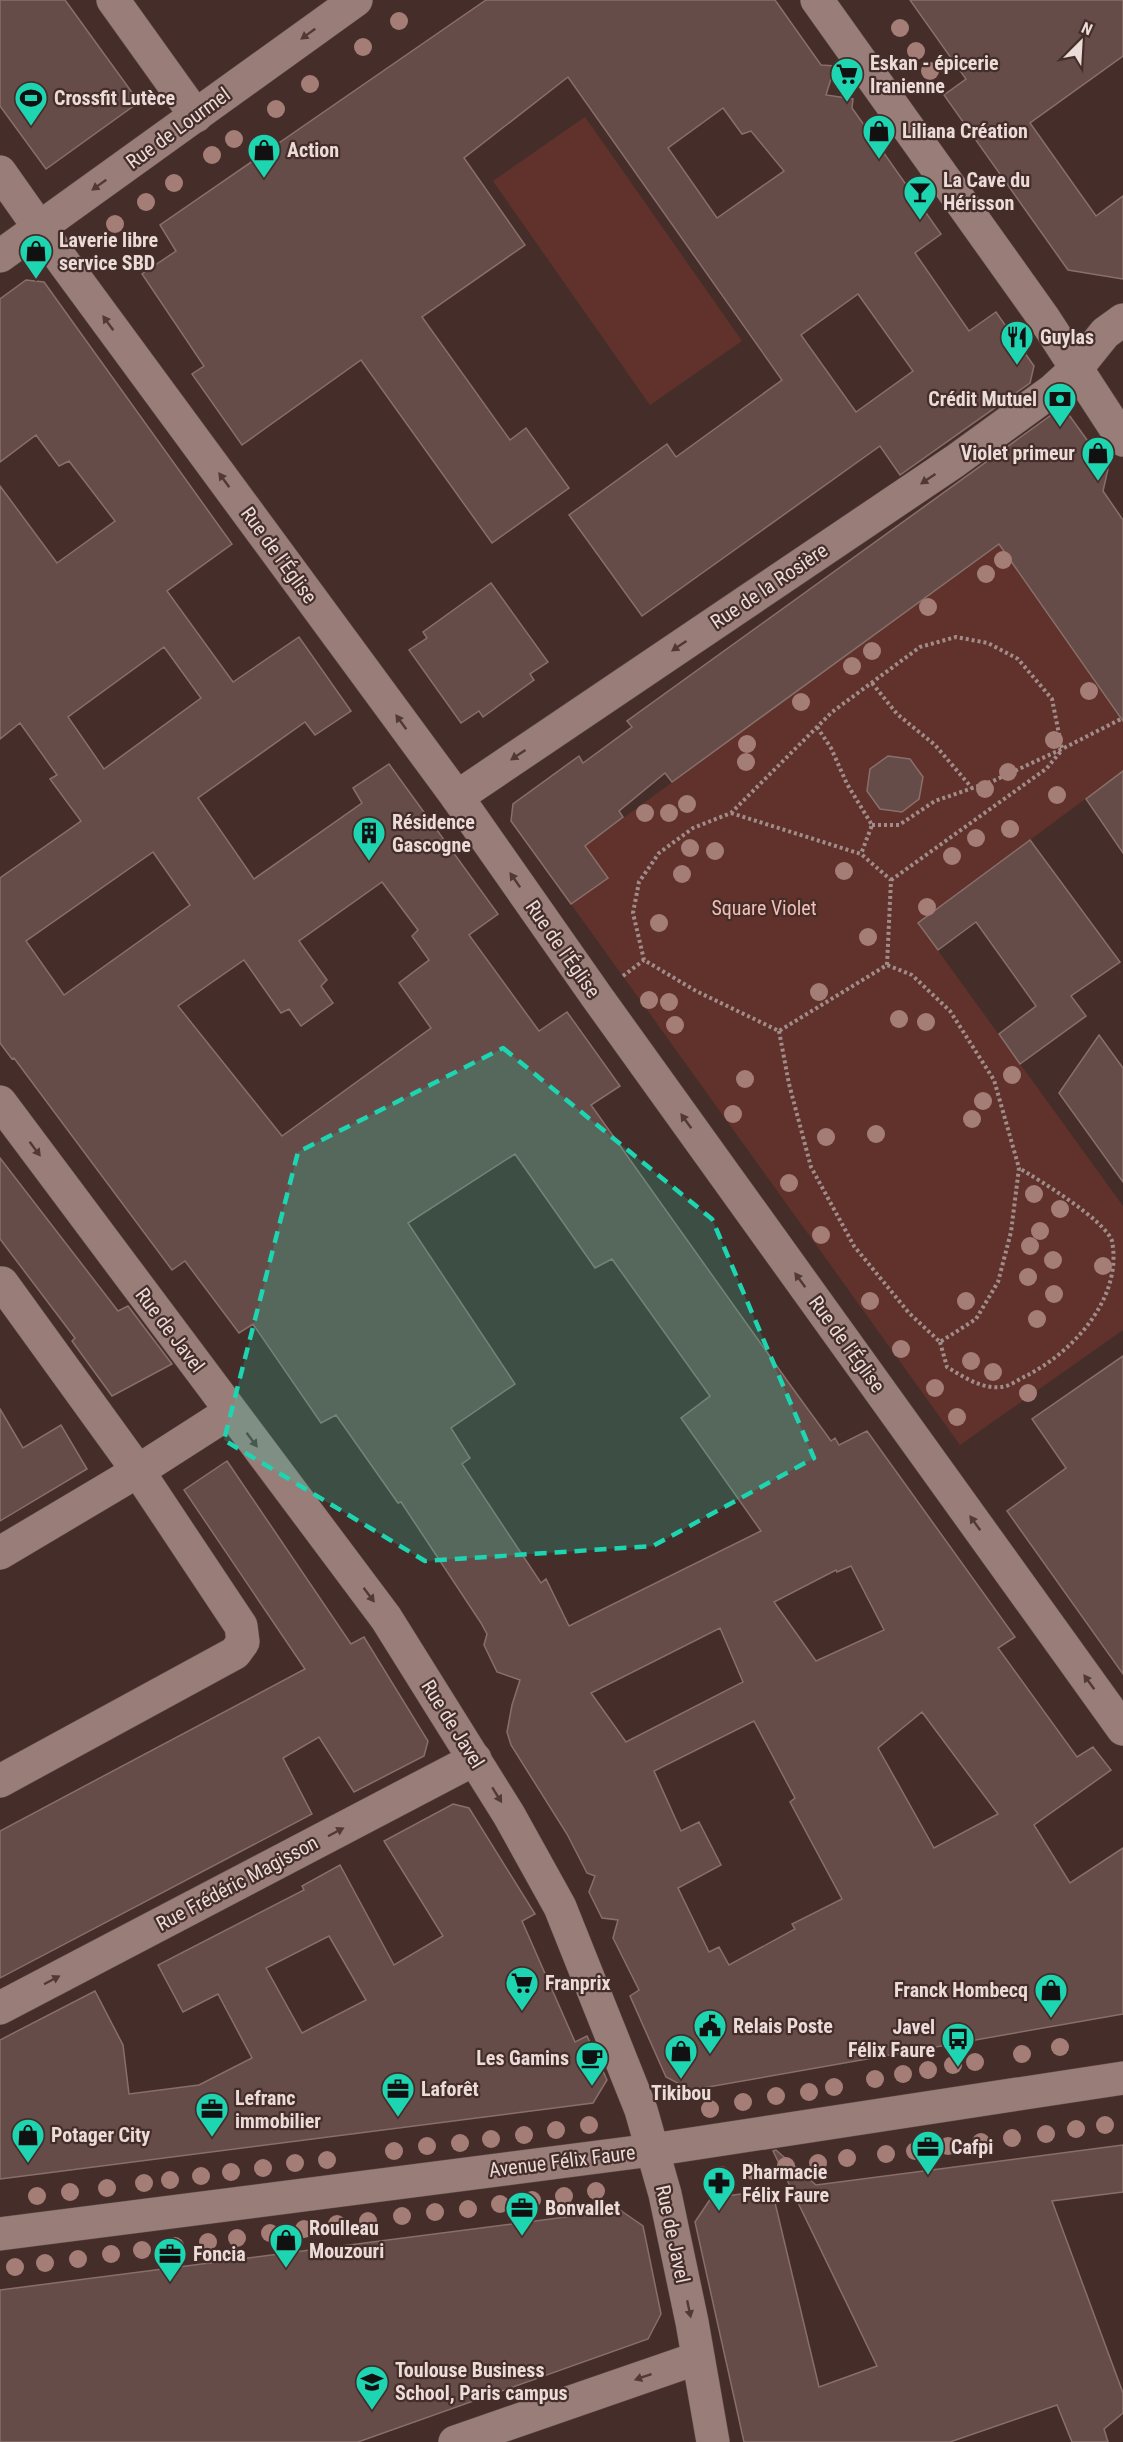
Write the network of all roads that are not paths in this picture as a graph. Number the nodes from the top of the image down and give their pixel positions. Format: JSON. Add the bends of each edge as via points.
{"nodes":[{"id":1,"x":113,"y":0,"type":"edge"},
{"id":2,"x":356,"y":0,"type":"edge"},
{"id":3,"x":817,"y":0,"type":"edge"},
{"id":4,"x":196,"y":116,"type":"junction"},
{"id":5,"x":0,"y":172,"type":"edge"},
{"id":6,"x":39,"y":228,"type":"junction"},
{"id":7,"x":0,"y":256,"type":"edge"},
{"id":8,"x":1123,"y":320,"type":"edge"},
{"id":9,"x":1076,"y":369,"type":"junction"},
{"id":10,"x":1123,"y":440,"type":"edge"},
{"id":11,"x":457,"y":797,"type":"junction"},
{"id":12,"x":0,"y":1102,"type":"edge"},
{"id":13,"x":2,"y":1283,"type":"dead end"},
{"id":14,"x":230,"y":1412,"type":"junction"},
{"id":15,"x":138,"y":1471,"type":"junction"},
{"id":16,"x":0,"y":1553,"type":"edge"},
{"id":17,"x":1123,"y":1729,"type":"edge"},
{"id":18,"x":475,"y":1759,"type":"junction"},
{"id":19,"x":0,"y":1781,"type":"edge"},
{"id":20,"x":0,"y":2008,"type":"edge"},
{"id":21,"x":1123,"y":2078,"type":"edge"},
{"id":22,"x":652,"y":2150,"type":"junction"},
{"id":23,"x":0,"y":2234,"type":"edge"},
{"id":24,"x":698,"y":2358,"type":"junction"},
{"id":25,"x":455,"y":2442,"type":"edge"},
{"id":26,"x":713,"y":2442,"type":"edge"}],
"edges":[{"from":1,"to":4,"type":"street"},
{"from":2,"to":4,"type":"street","name":"Rue de Lourmel","one_way":true},
{"from":3,"to":9,"type":"street","via":[[1043,316]]},
{"from":4,"to":6,"type":"street","name":"Rue de Lourmel","one_way":true},
{"from":5,"to":6,"type":"street","name":"Rue de l'Église"},
{"from":6,"to":7,"type":"street","name":"Rue de Lourmel"},
{"from":11,"to":6,"type":"street","name":"Rue de l'Église","one_way":true},
{"from":8,"to":9,"type":"street","name":"Rue de la Rosière","via":[[1105,333]]},
{"from":9,"to":10,"type":"street"},
{"from":9,"to":11,"type":"street","name":"Rue de la Rosière","one_way":true,"via":[[955,461]]},
{"from":17,"to":11,"type":"street","name":"Rue de l'Église","one_way":true},
{"from":12,"to":14,"type":"street","name":"Rue de Javel","one_way":true},
{"from":13,"to":15,"type":"street"},
{"from":14,"to":15,"type":"street"},
{"from":14,"to":18,"type":"street","name":"Rue de Javel","one_way":true,"via":[[386,1618]]},
{"from":15,"to":16,"type":"street"},
{"from":15,"to":19,"type":"street","via":[[241,1626],[243,1642],[235,1653]]},
{"from":20,"to":18,"type":"street","name":"Rue Frédéric Magisson","one_way":true},
{"from":18,"to":22,"type":"street","name":"Rue de Javel","one_way":true,"via":[[560,1907],[641,2110]]},
{"from":21,"to":22,"type":"street","name":"Avenue Félix Faure"},
{"from":22,"to":23,"type":"street","name":"Avenue Félix Faure"},
{"from":22,"to":24,"type":"street","name":"Rue de Javel","one_way":true,"via":[[665,2194]]},
{"from":24,"to":25,"type":"street","one_way":true},
{"from":24,"to":26,"type":"street","name":"Rue de Javel"}]}
